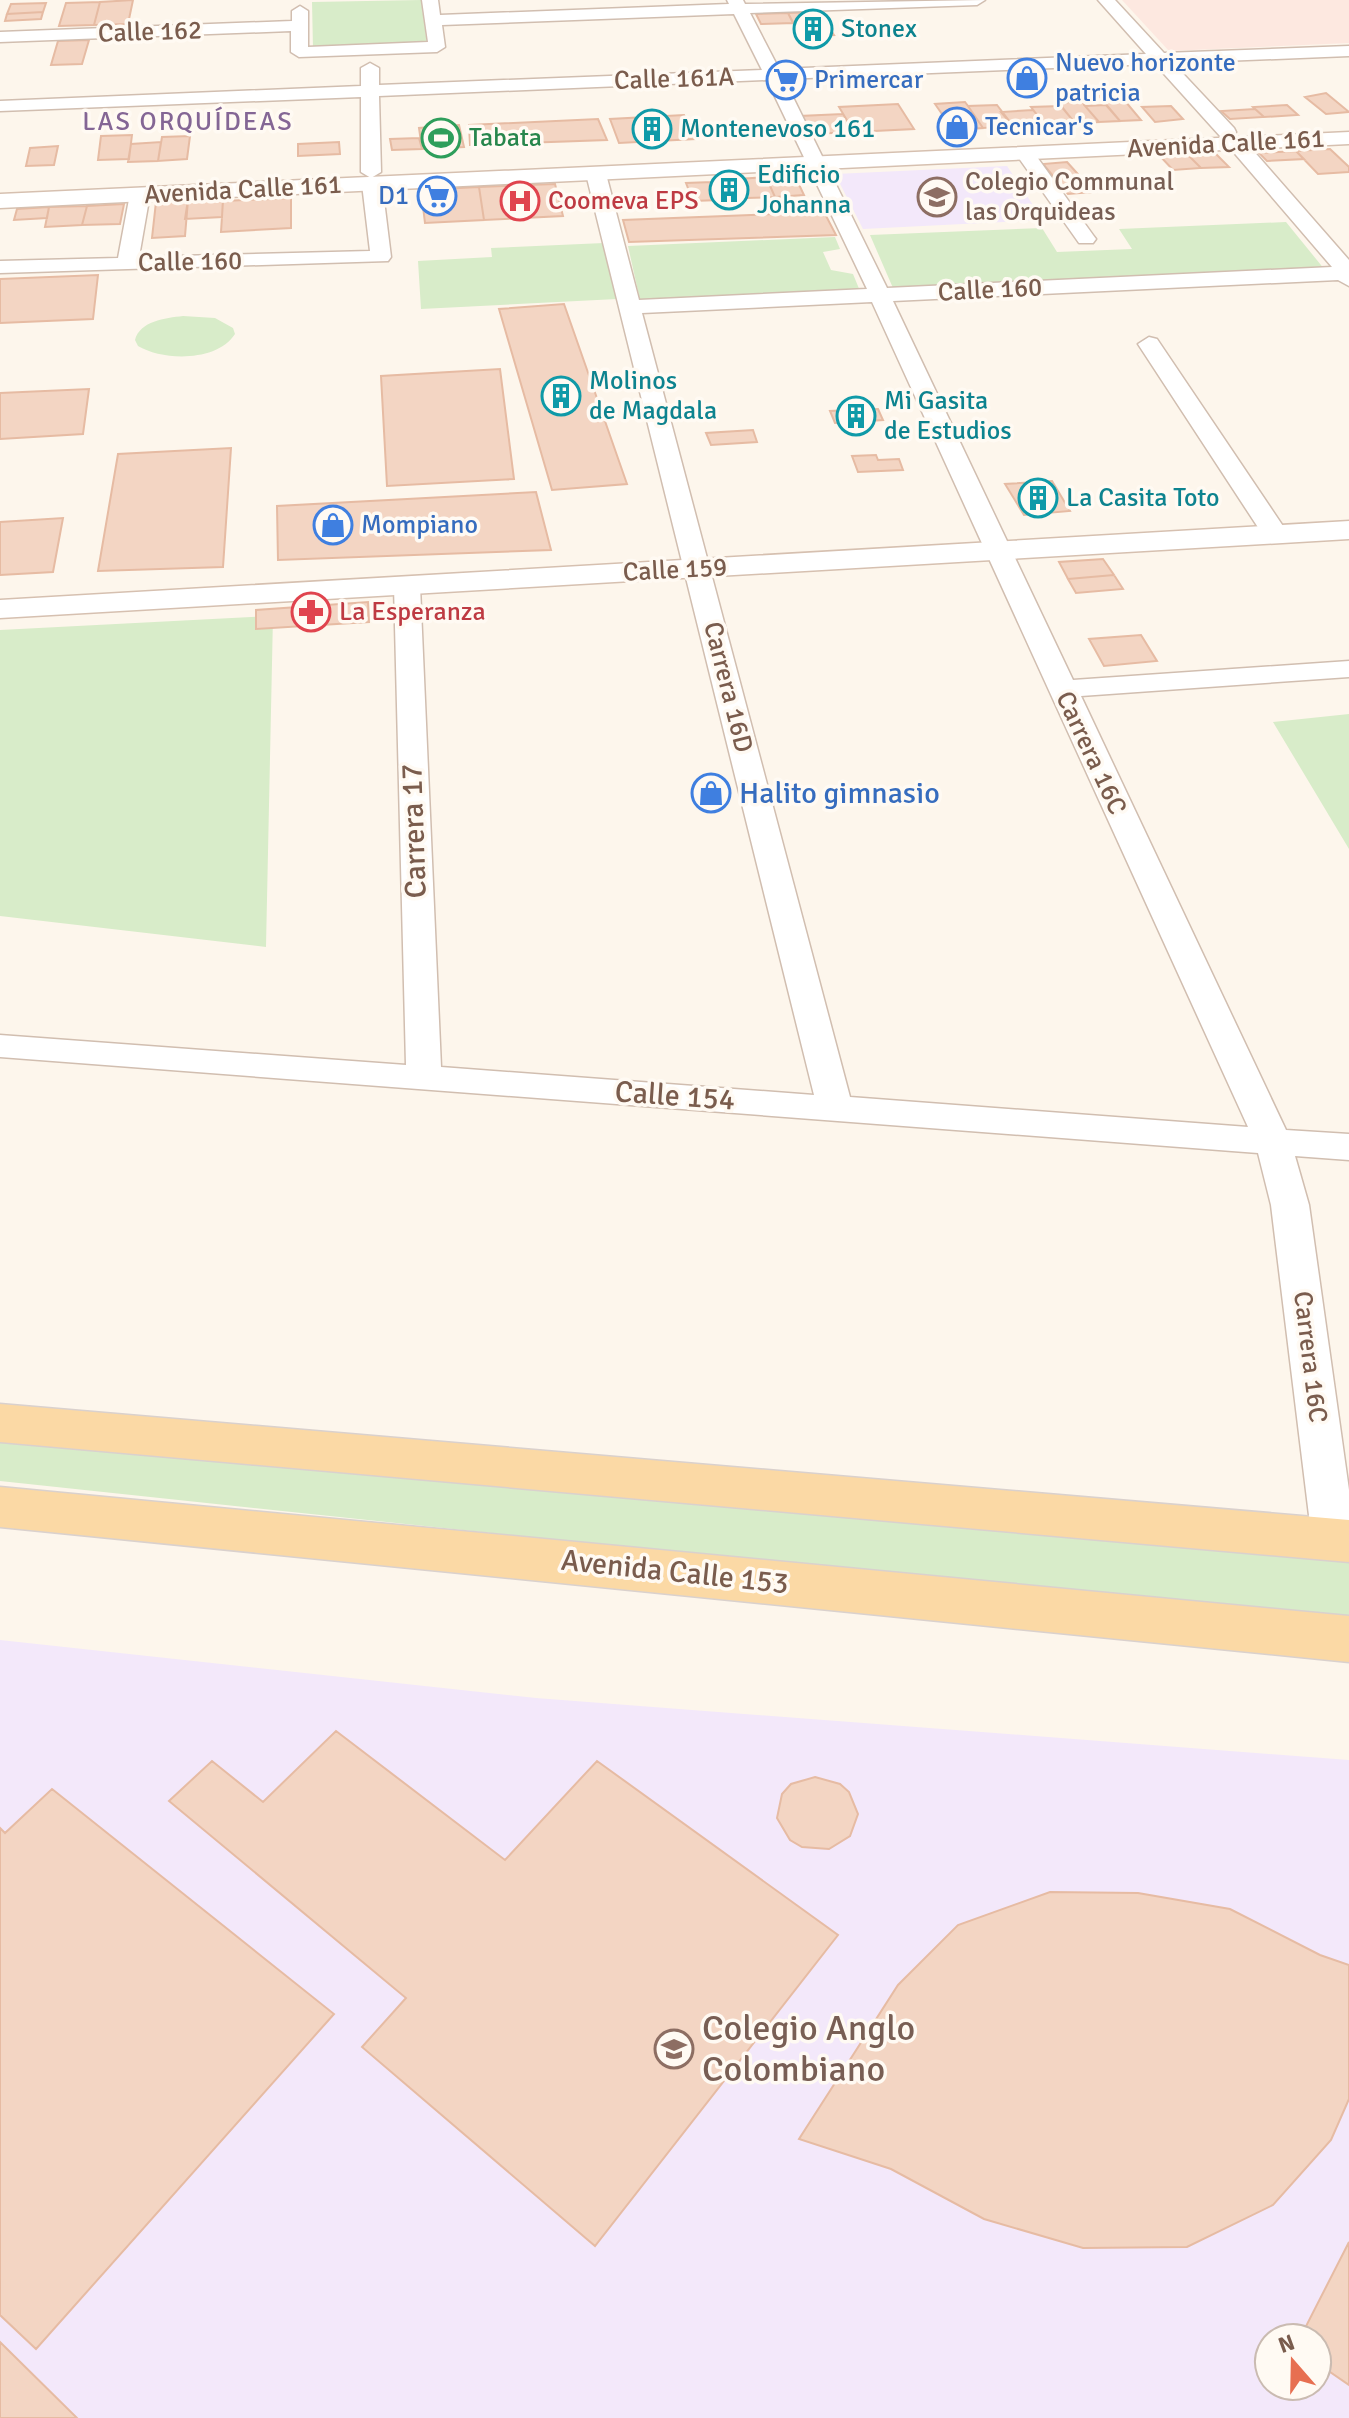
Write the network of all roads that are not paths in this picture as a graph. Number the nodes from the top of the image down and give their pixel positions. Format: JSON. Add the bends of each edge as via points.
{"nodes":[{"id":1,"x":301,"y":0,"type":"edge"},
{"id":2,"x":430,"y":0,"type":"edge"},
{"id":3,"x":977,"y":0,"type":"edge"},
{"id":4,"x":1106,"y":0,"type":"edge"},
{"id":5,"x":738,"y":5,"type":"edge"},
{"id":6,"x":433,"y":20,"type":"junction"},
{"id":7,"x":300,"y":26,"type":"junction"},
{"id":8,"x":0,"y":37,"type":"edge"},
{"id":9,"x":369,"y":49,"type":"junction"},
{"id":10,"x":1349,"y":51,"type":"edge"},
{"id":11,"x":1160,"y":59,"type":"junction"},
{"id":12,"x":774,"y":75,"type":"junction"},
{"id":13,"x":370,"y":91,"type":"junction"},
{"id":14,"x":0,"y":106,"type":"edge"},
{"id":15,"x":1349,"y":126,"type":"edge"},
{"id":16,"x":1232,"y":138,"type":"junction"},
{"id":17,"x":1349,"y":138,"type":"edge"},
{"id":18,"x":1025,"y":154,"type":"junction"},
{"id":19,"x":817,"y":159,"type":"junction"},
{"id":20,"x":596,"y":174,"type":"junction"},
{"id":21,"x":372,"y":178,"type":"junction"},
{"id":22,"x":0,"y":188,"type":"edge"},
{"id":23,"x":140,"y":194,"type":"junction"},
{"id":24,"x":0,"y":201,"type":"edge"},
{"id":25,"x":1086,"y":239,"type":"dead end"},
{"id":26,"x":127,"y":264,"type":"junction"},
{"id":27,"x":0,"y":267,"type":"edge"},
{"id":28,"x":1348,"y":276,"type":"edge"},
{"id":29,"x":880,"y":295,"type":"junction"},
{"id":30,"x":630,"y":307,"type":"junction"},
{"id":31,"x":1149,"y":344,"type":"dead end"},
{"id":32,"x":1349,"y":530,"type":"edge"},
{"id":33,"x":1276,"y":535,"type":"junction"},
{"id":34,"x":999,"y":551,"type":"junction"},
{"id":35,"x":698,"y":569,"type":"junction"},
{"id":36,"x":407,"y":586,"type":"junction"},
{"id":37,"x":0,"y":609,"type":"edge"},
{"id":38,"x":1349,"y":669,"type":"edge"},
{"id":39,"x":1062,"y":689,"type":"junction"},
{"id":40,"x":0,"y":1046,"type":"edge"},
{"id":41,"x":424,"y":1077,"type":"junction"},
{"id":42,"x":835,"y":1108,"type":"junction"},
{"id":43,"x":1273,"y":1141,"type":"junction"},
{"id":44,"x":1349,"y":1147,"type":"edge"},
{"id":45,"x":0,"y":1423,"type":"edge"},
{"id":46,"x":0,"y":1507,"type":"edge"},
{"id":47,"x":1342,"y":1540,"type":"edge"},
{"id":48,"x":1349,"y":1639,"type":"edge"}],
"edges":[{"from":1,"to":7,"type":"street"},
{"from":2,"to":6,"type":"street"},
{"from":3,"to":5,"type":"street"},
{"from":4,"to":11,"type":"street"},
{"from":5,"to":6,"type":"street"},
{"from":5,"to":12,"type":"street","name":"Carrera 16C"},
{"from":6,"to":9,"type":"street","via":[[437,47]]},
{"from":7,"to":8,"type":"street","name":"Calle 162"},
{"from":7,"to":9,"type":"street","via":[[299,52]]},
{"from":9,"to":13,"type":"street"},
{"from":10,"to":11,"type":"street","name":"Calle 161A"},
{"from":11,"to":12,"type":"street","name":"Calle 161A"},
{"from":11,"to":16,"type":"street"},
{"from":12,"to":13,"type":"street","name":"Calle 161A"},
{"from":12,"to":19,"type":"street","name":"Carrera 16C"},
{"from":13,"to":14,"type":"street","name":"Calle 161A"},
{"from":13,"to":21,"type":"street"},
{"from":15,"to":16,"type":"main road","name":"Avenida Calle 161"},
{"from":16,"to":17,"type":"main road","name":"Avenida Calle 161"},
{"from":16,"to":18,"type":"main road","name":"Avenida Calle 161"},
{"from":16,"to":19,"type":"main road","name":"Avenida Calle 161"},
{"from":16,"to":28,"type":"street"},
{"from":18,"to":19,"type":"main road","name":"Avenida Calle 161"},
{"from":18,"to":25,"type":"street"},
{"from":19,"to":20,"type":"main road","name":"Avenida Calle 161"},
{"from":19,"to":21,"type":"main road","name":"Avenida Calle 161"},
{"from":19,"to":29,"type":"street","name":"Carrera 16C"},
{"from":20,"to":21,"type":"main road","name":"Avenida Calle 161"},
{"from":20,"to":30,"type":"street","name":"Carrera 16D"},
{"from":21,"to":22,"type":"main road","name":"Avenida Calle 161"},
{"from":21,"to":23,"type":"main road","name":"Avenida Calle 161"},
{"from":21,"to":26,"type":"street","name":"Calle 160","via":[[381,257]]},
{"from":23,"to":24,"type":"main road","name":"Avenida Calle 161"},
{"from":23,"to":26,"type":"street"},
{"from":26,"to":27,"type":"street","name":"Calle 160"},
{"from":28,"to":29,"type":"street","name":"Calle 160"},
{"from":29,"to":30,"type":"street","name":"Calle 160"},
{"from":29,"to":34,"type":"street","name":"Carrera 16C"},
{"from":30,"to":35,"type":"street","name":"Carrera 16D"},
{"from":31,"to":33,"type":"street"},
{"from":32,"to":33,"type":"main road","name":"Calle 159"},
{"from":33,"to":34,"type":"main road","name":"Calle 159"},
{"from":34,"to":35,"type":"main road","name":"Calle 159"},
{"from":34,"to":39,"type":"street","name":"Carrera 16C"},
{"from":35,"to":36,"type":"main road","name":"Calle 159"},
{"from":35,"to":42,"type":"street","name":"Carrera 16D"},
{"from":36,"to":37,"type":"main road","name":"Calle 159"},
{"from":36,"to":41,"type":"street","name":"Carrera 17"},
{"from":38,"to":39,"type":"street"},
{"from":39,"to":43,"type":"street","name":"Carrera 16C"},
{"from":40,"to":41,"type":"street","name":"Calle 154"},
{"from":41,"to":42,"type":"street","name":"Calle 154"},
{"from":42,"to":43,"type":"street","name":"Calle 154"},
{"from":43,"to":44,"type":"street","name":"Calle 154"},
{"from":43,"to":47,"type":"street","name":"Carrera 16C","via":[[1290,1205]]},
{"from":45,"to":47,"type":"main road"},
{"from":46,"to":48,"type":"main road","name":"Avenida Calle 153"}]}
